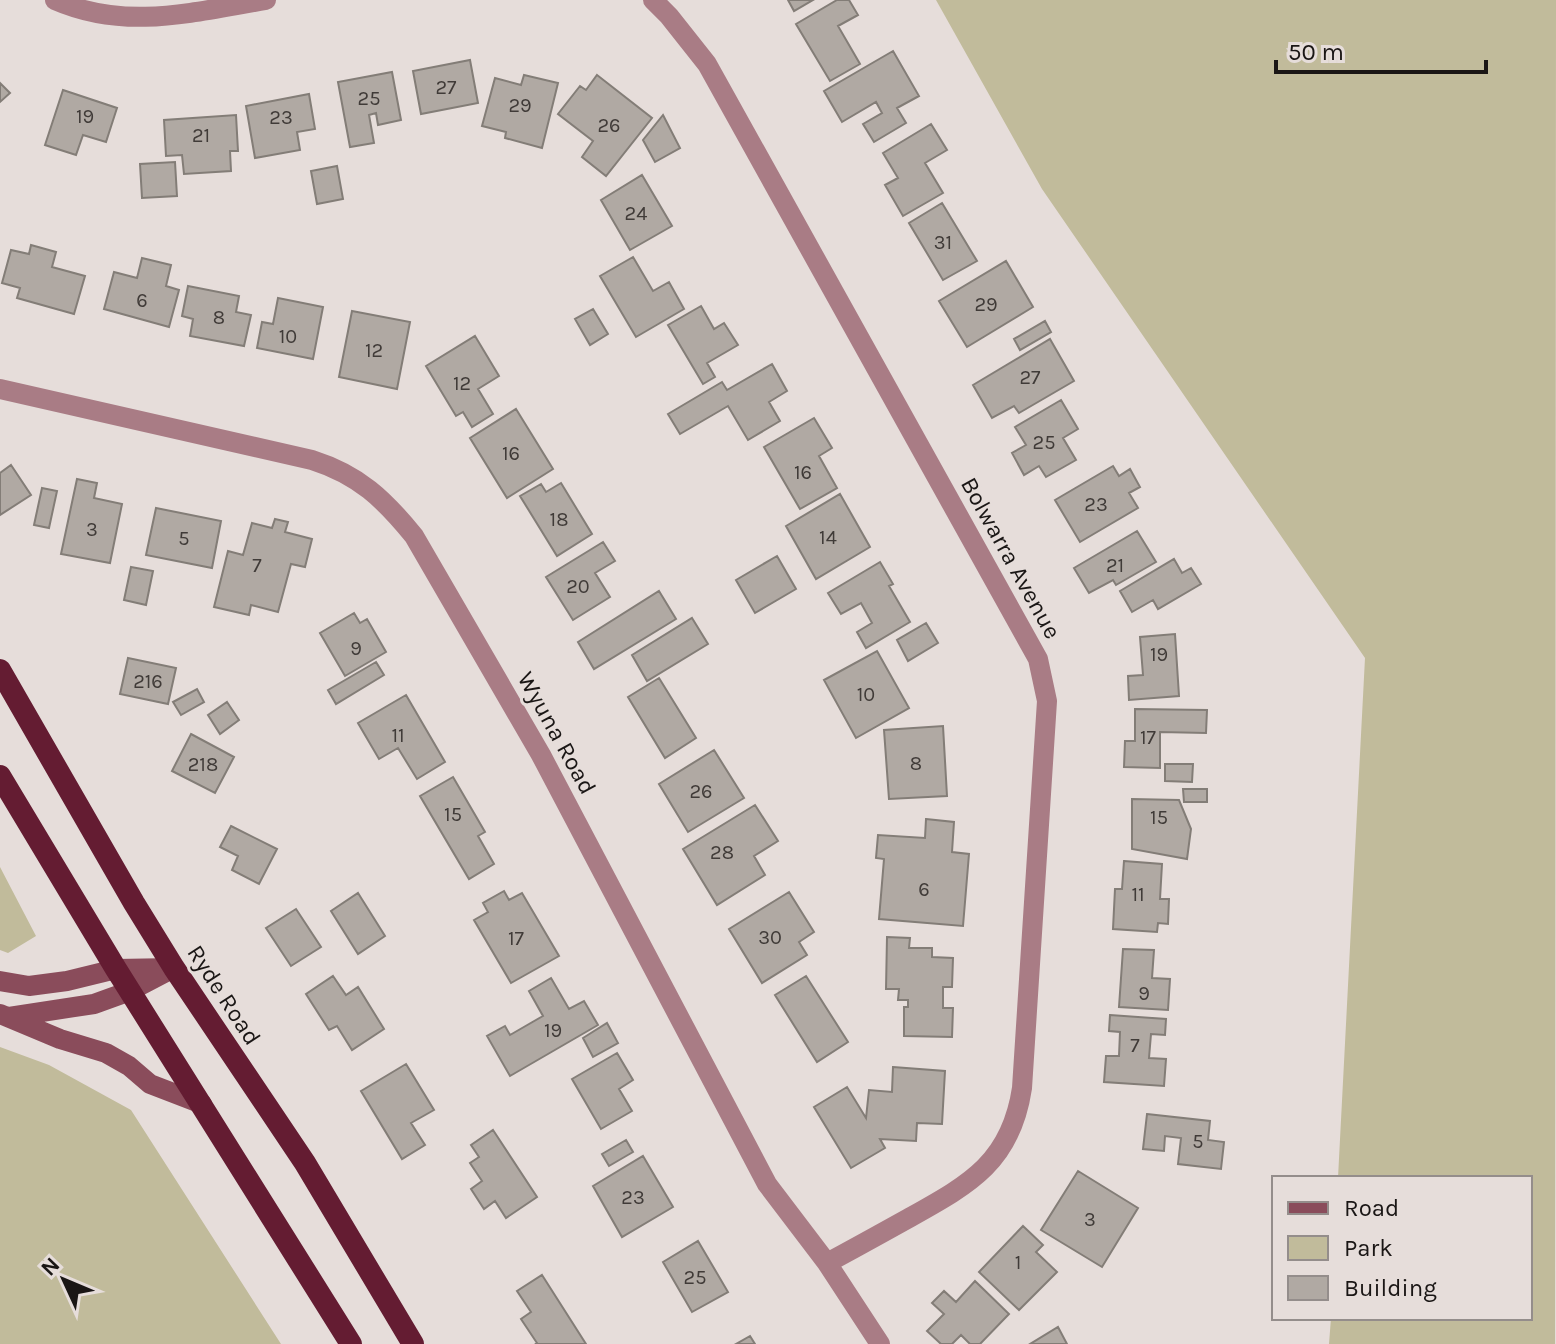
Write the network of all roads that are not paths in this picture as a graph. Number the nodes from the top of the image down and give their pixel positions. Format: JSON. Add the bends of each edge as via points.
{"nodes":[{"id":1,"x":55,"y":0,"type":"edge"},
{"id":2,"x":266,"y":0,"type":"edge"},
{"id":3,"x":653,"y":0,"type":"edge"},
{"id":4,"x":0,"y":389,"type":"edge"},
{"id":5,"x":0,"y":670,"type":"edge"},
{"id":6,"x":0,"y":776,"type":"edge"},
{"id":7,"x":174,"y":968,"type":"junction"},
{"id":8,"x":116,"y":969,"type":"junction"},
{"id":9,"x":0,"y":981,"type":"edge"},
{"id":10,"x":130,"y":991,"type":"junction"},
{"id":11,"x":4,"y":1015,"type":"edge"},
{"id":12,"x":202,"y":1104,"type":"junction"},
{"id":13,"x":827,"y":1263,"type":"junction"},
{"id":14,"x":351,"y":1344,"type":"edge"},
{"id":15,"x":413,"y":1344,"type":"edge"},
{"id":16,"x":880,"y":1344,"type":"edge"}],
"edges":[{"from":1,"to":2,"type":"street","via":[[114,17],[159,18]]},
{"from":3,"to":13,"type":"street","name":"Bolwarra Avenue","via":[[715,78],[1038,659],[1047,701],[1018,1115],[987,1167],[965,1187]]},
{"from":4,"to":13,"type":"street","name":"Wyuna Road","via":[[312,460],[340,469],[392,509],[414,536],[541,755],[767,1184]]},
{"from":5,"to":7,"type":"highway","name":"Ryde Road"},
{"from":6,"to":8,"type":"highway"},
{"from":7,"to":8,"type":"main road"},
{"from":7,"to":10,"type":"main road"},
{"from":7,"to":15,"type":"highway","name":"Ryde Road","via":[[305,1163]]},
{"from":8,"to":9,"type":"main road","via":[[29,986]]},
{"from":8,"to":10,"type":"highway"},
{"from":10,"to":11,"type":"main road","via":[[83,1006]]},
{"from":10,"to":12,"type":"highway"},
{"from":11,"to":12,"type":"main road","via":[[106,1053],[150,1084]]},
{"from":12,"to":14,"type":"highway"},
{"from":13,"to":16,"type":"street","name":"Wyuna Road"}]}
